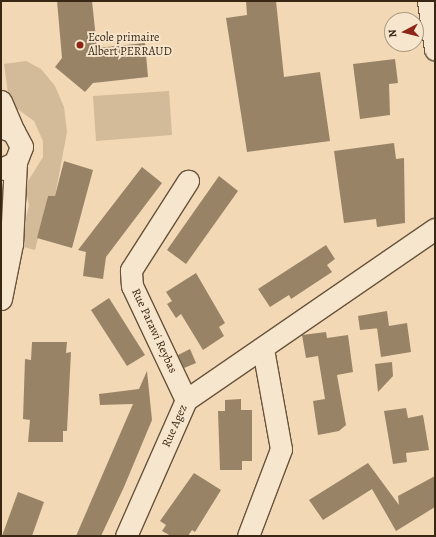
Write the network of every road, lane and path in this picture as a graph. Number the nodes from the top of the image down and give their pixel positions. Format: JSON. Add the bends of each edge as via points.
{"nodes":[{"id":1,"x":428,"y":1,"type":"edge"},
{"id":2,"x":435,"y":49,"type":"edge"},
{"id":3,"x":1,"y":102,"type":"edge"},
{"id":4,"x":8,"y":129,"type":"edge"},
{"id":5,"x":8,"y":166,"type":"edge"},
{"id":6,"x":1,"y":178,"type":"edge"},
{"id":7,"x":188,"y":181,"type":"dead end"},
{"id":8,"x":15,"y":209,"type":"junction"},
{"id":9,"x":435,"y":229,"type":"edge"},
{"id":10,"x":1,"y":299,"type":"edge"},
{"id":11,"x":263,"y":349,"type":"junction"},
{"id":12,"x":186,"y":400,"type":"junction"},
{"id":13,"x":126,"y":536,"type":"edge"},
{"id":14,"x":248,"y":536,"type":"edge"}],
"edges":[{"from":1,"to":2,"type":"street"},
{"from":3,"to":4,"type":"street"},
{"from":4,"to":5,"type":"street","via":[[22,147]]},
{"from":5,"to":8,"type":"street"},
{"from":6,"to":8,"type":"street"},
{"from":7,"to":12,"type":"street","name":"Rue Parawi Reybas","via":[[131,270],[132,286]]},
{"from":8,"to":10,"type":"street"},
{"from":9,"to":11,"type":"street","name":"Rue Agez"},
{"from":11,"to":12,"type":"street","name":"Rue Agez"},
{"from":11,"to":14,"type":"street","via":[[282,449]]},
{"from":12,"to":13,"type":"street","name":"Rue Agez"}]}
